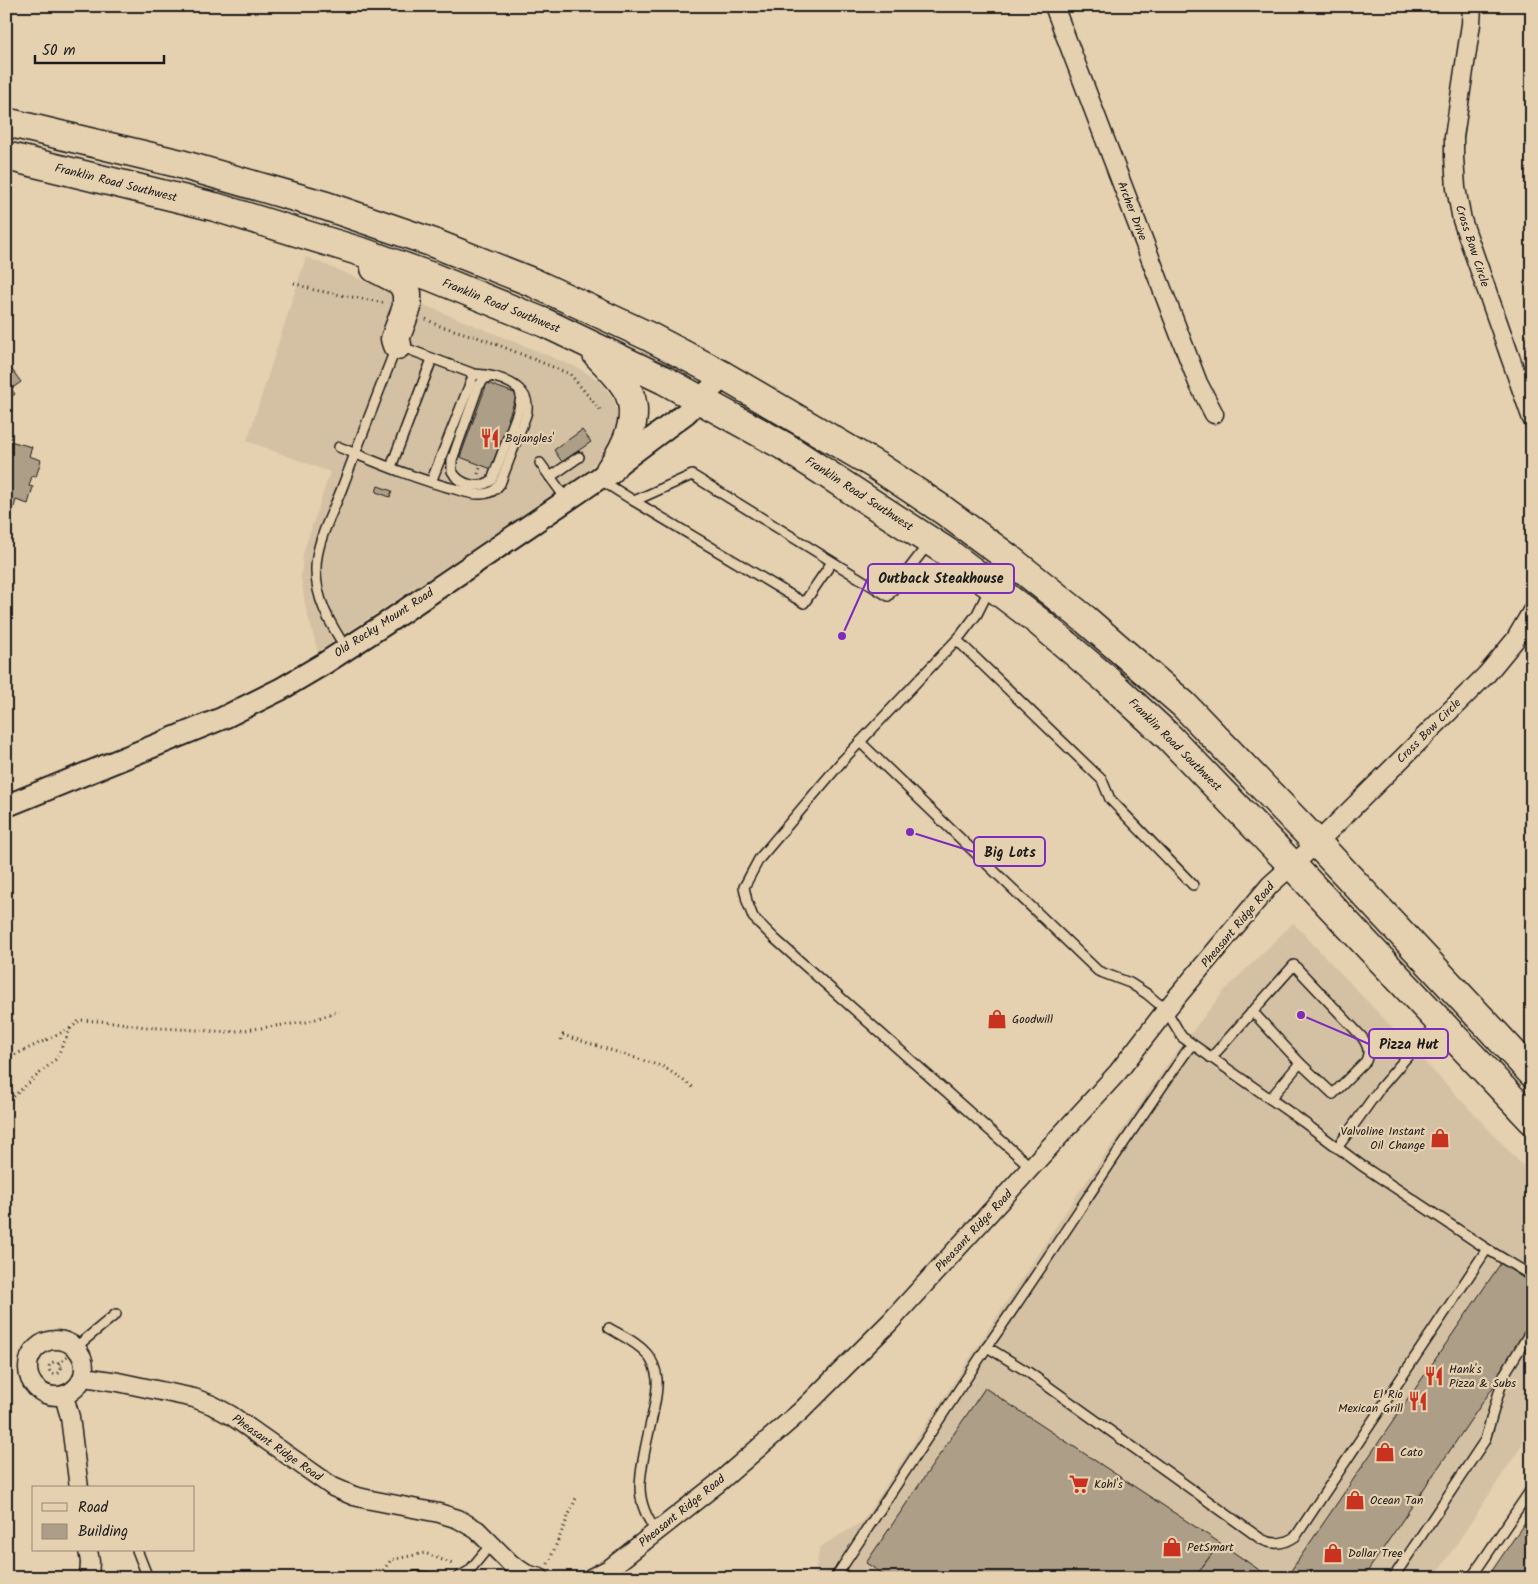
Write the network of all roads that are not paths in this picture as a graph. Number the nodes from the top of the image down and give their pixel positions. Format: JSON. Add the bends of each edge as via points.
{"nodes":[{"id":1,"x":1054,"y":6,"type":"edge"},
{"id":2,"x":1472,"y":6,"type":"edge"},
{"id":3,"x":6,"y":122,"type":"edge"},
{"id":4,"x":6,"y":156,"type":"edge"},
{"id":5,"x":309,"y":236,"type":"junction"},
{"id":6,"x":583,"y":341,"type":"junction"},
{"id":7,"x":393,"y":348,"type":"junction"},
{"id":8,"x":432,"y":358,"type":"junction"},
{"id":9,"x":474,"y":374,"type":"junction"},
{"id":10,"x":724,"y":376,"type":"junction"},
{"id":11,"x":490,"y":377,"type":"junction"},
{"id":12,"x":1526,"y":383,"type":"edge"},
{"id":13,"x":517,"y":386,"type":"junction"},
{"id":14,"x":701,"y":400,"type":"junction"},
{"id":15,"x":1214,"y":414,"type":"dead end"},
{"id":16,"x":1532,"y":419,"type":"edge"},
{"id":17,"x":339,"y":447,"type":"dead end"},
{"id":18,"x":355,"y":454,"type":"junction"},
{"id":19,"x":579,"y":457,"type":"dead end"},
{"id":20,"x":540,"y":463,"type":"dead end"},
{"id":21,"x":391,"y":467,"type":"junction"},
{"id":22,"x":604,"y":475,"type":"junction"},
{"id":23,"x":550,"y":477,"type":"junction"},
{"id":24,"x":431,"y":482,"type":"junction"},
{"id":25,"x":567,"y":500,"type":"junction"},
{"id":26,"x":634,"y":501,"type":"junction"},
{"id":27,"x":931,"y":541,"type":"junction"},
{"id":28,"x":832,"y":562,"type":"junction"},
{"id":29,"x":991,"y":585,"type":"junction"},
{"id":30,"x":1532,"y":612,"type":"edge"},
{"id":31,"x":957,"y":640,"type":"junction"},
{"id":32,"x":346,"y":649,"type":"junction"},
{"id":33,"x":860,"y":742,"type":"junction"},
{"id":34,"x":6,"y":806,"type":"edge"},
{"id":35,"x":1317,"y":843,"type":"junction"},
{"id":36,"x":1292,"y":865,"type":"junction"},
{"id":37,"x":1193,"y":885,"type":"dead end"},
{"id":38,"x":1166,"y":1010,"type":"junction"},
{"id":39,"x":1252,"y":1011,"type":"junction"},
{"id":40,"x":1440,"y":1023,"type":"junction"},
{"id":41,"x":1192,"y":1044,"type":"junction"},
{"id":42,"x":1211,"y":1058,"type":"junction"},
{"id":43,"x":1300,"y":1063,"type":"junction"},
{"id":44,"x":1532,"y":1073,"type":"edge"},
{"id":45,"x":1270,"y":1099,"type":"junction"},
{"id":46,"x":1532,"y":1120,"type":"edge"},
{"id":47,"x":1337,"y":1148,"type":"junction"},
{"id":48,"x":1032,"y":1168,"type":"junction"},
{"id":49,"x":1487,"y":1249,"type":"junction"},
{"id":50,"x":1532,"y":1276,"type":"edge"},
{"id":51,"x":116,"y":1314,"type":"dead end"},
{"id":52,"x":609,"y":1328,"type":"dead end"},
{"id":53,"x":1532,"y":1330,"type":"edge"},
{"id":54,"x":987,"y":1347,"type":"junction"},
{"id":55,"x":71,"y":1352,"type":"junction"},
{"id":56,"x":84,"y":1377,"type":"junction"},
{"id":57,"x":64,"y":1396,"type":"junction"},
{"id":58,"x":80,"y":1486,"type":"edge"},
{"id":59,"x":1532,"y":1488,"type":"edge"},
{"id":60,"x":657,"y":1532,"type":"junction"},
{"id":61,"x":492,"y":1543,"type":"junction"},
{"id":62,"x":88,"y":1552,"type":"edge"},
{"id":63,"x":138,"y":1552,"type":"edge"},
{"id":64,"x":543,"y":1573,"type":"edge"},
{"id":65,"x":89,"y":1578,"type":"edge"},
{"id":66,"x":148,"y":1578,"type":"edge"},
{"id":67,"x":412,"y":1578,"type":"edge"},
{"id":68,"x":435,"y":1578,"type":"edge"},
{"id":69,"x":456,"y":1578,"type":"edge"},
{"id":70,"x":590,"y":1578,"type":"edge"},
{"id":71,"x":835,"y":1578,"type":"edge"},
{"id":72,"x":1393,"y":1578,"type":"edge"},
{"id":73,"x":1471,"y":1578,"type":"edge"}],
"edges":[{"from":1,"to":15,"type":"street","name":"Archer Drive","via":[[1198,383]]},
{"from":2,"to":12,"type":"street","name":"Cross Bow Circle","via":[[1454,137],[1456,188],[1462,220]]},
{"from":3,"to":10,"type":"highway","via":[[223,176],[326,206],[431,242],[534,282]]},
{"from":4,"to":5,"type":"highway","name":"Franklin Road Southwest","via":[[215,207]]},
{"from":5,"to":6,"type":"highway","name":"Franklin Road Southwest","via":[[432,278]]},
{"from":5,"to":7,"type":"highway","via":[[402,282],[408,302]]},
{"from":6,"to":14,"type":"highway","name":"Franklin Road Southwest"},
{"from":6,"to":22,"type":"highway","via":[[616,374],[632,400],[627,442]]},
{"from":7,"to":8,"type":"lane"},
{"from":7,"to":18,"type":"lane"},
{"from":8,"to":9,"type":"lane"},
{"from":8,"to":21,"type":"lane"},
{"from":9,"to":11,"type":"lane"},
{"from":9,"to":24,"type":"lane"},
{"from":10,"to":14,"type":"street","name":"Old Rocky Mount Road"},
{"from":10,"to":35,"type":"highway","via":[[877,466],[1007,557],[1184,705]]},
{"from":11,"to":13,"type":"lane"},
{"from":11,"to":13,"type":"lane","via":[[478,387],[452,460],[452,472],[459,480],[478,486],[493,479],[519,409],[521,396]]},
{"from":12,"to":16,"type":"street","name":"Cross Bow Circle"},
{"from":13,"to":24,"type":"lane","via":[[526,398],[527,410],[496,489],[478,494]]},
{"from":14,"to":22,"type":"street","name":"Old Rocky Mount Road"},
{"from":14,"to":27,"type":"highway","name":"Franklin Road Southwest","via":[[784,446]]},
{"from":17,"to":18,"type":"lane"},
{"from":18,"to":21,"type":"lane"},
{"from":18,"to":32,"type":"lane","via":[[323,536],[316,564],[321,603]]},
{"from":19,"to":23,"type":"lane"},
{"from":20,"to":23,"type":"lane"},
{"from":21,"to":24,"type":"lane"},
{"from":22,"to":25,"type":"street","name":"Old Rocky Mount Road"},
{"from":22,"to":26,"type":"lane"},
{"from":23,"to":25,"type":"lane"},
{"from":25,"to":32,"type":"street","name":"Old Rocky Mount Road"},
{"from":26,"to":28,"type":"lane","via":[[692,475]]},
{"from":26,"to":28,"type":"lane","via":[[804,603]]},
{"from":27,"to":28,"type":"lane","via":[[888,596]]},
{"from":27,"to":29,"type":"highway","name":"Franklin Road Southwest"},
{"from":29,"to":31,"type":"lane","via":[[977,614]]},
{"from":29,"to":36,"type":"highway","name":"Franklin Road Southwest","via":[[1038,621],[1156,725]]},
{"from":30,"to":35,"type":"street","name":"Cross Bow Circle","via":[[1515,640],[1486,674]]},
{"from":31,"to":33,"type":"lane"},
{"from":31,"to":37,"type":"lane","via":[[1102,780],[1110,799]]},
{"from":32,"to":34,"type":"street","name":"Old Rocky Mount Road","via":[[223,718]]},
{"from":33,"to":38,"type":"lane","via":[[1098,971],[1130,983]]},
{"from":33,"to":48,"type":"lane","via":[[759,859],[744,887],[752,917]]},
{"from":35,"to":36,"type":"street","name":"Pheasant Ridge Road"},
{"from":35,"to":44,"type":"highway"},
{"from":36,"to":38,"type":"street","name":"Pheasant Ridge Road","via":[[1270,885]]},
{"from":36,"to":40,"type":"highway","name":"Franklin Road Southwest"},
{"from":38,"to":41,"type":"lane","via":[[1182,1037]]},
{"from":38,"to":48,"type":"street","name":"Pheasant Ridge Road","via":[[1118,1072]]},
{"from":39,"to":42,"type":"lane"},
{"from":39,"to":43,"type":"lane"},
{"from":39,"to":43,"type":"lane","via":[[1294,965],[1368,1046],[1366,1061],[1333,1094]]},
{"from":40,"to":46,"type":"highway","name":"Franklin Road Southwest"},
{"from":40,"to":47,"type":"lane","via":[[1381,1087]]},
{"from":41,"to":42,"type":"lane"},
{"from":41,"to":54,"type":"lane"},
{"from":42,"to":45,"type":"lane"},
{"from":43,"to":45,"type":"lane"},
{"from":45,"to":47,"type":"lane"},
{"from":47,"to":49,"type":"lane"},
{"from":48,"to":60,"type":"street","name":"Pheasant Ridge Road","via":[[890,1322],[801,1411]]},
{"from":49,"to":50,"type":"lane"},
{"from":49,"to":54,"type":"lane","via":[[1296,1536],[1287,1542],[1276,1544],[1261,1540],[1028,1372]]},
{"from":51,"to":55,"type":"lane"},
{"from":52,"to":60,"type":"lane","via":[[638,1344],[648,1354],[657,1379],[640,1487],[646,1514]]},
{"from":53,"to":72,"type":"lane","via":[[1504,1376],[1486,1440]]},
{"from":54,"to":71,"type":"lane"},
{"from":55,"to":56,"type":"street","via":[[81,1353]]},
{"from":55,"to":57,"type":"street","via":[[68,1342],[50,1340],[35,1349],[28,1366],[28,1375],[38,1390],[46,1395]]},
{"from":56,"to":57,"type":"street","via":[[80,1385]]},
{"from":56,"to":61,"type":"street","name":"Pheasant Ridge Road","via":[[194,1398],[212,1405],[334,1487],[354,1496],[458,1519]]},
{"from":57,"to":58,"type":"street"},
{"from":59,"to":73,"type":"lane"},
{"from":60,"to":70,"type":"street","name":"Pheasant Ridge Road","via":[[609,1569]]},
{"from":61,"to":64,"type":"street","name":"Pheasant Ridge Road","via":[[511,1564],[526,1574]]},
{"from":61,"to":69,"type":"lane","via":[[470,1570]]},
{"from":62,"to":65,"type":"street"},
{"from":63,"to":66,"type":"lane"},
{"from":67,"to":68,"type":"lane"}]}
